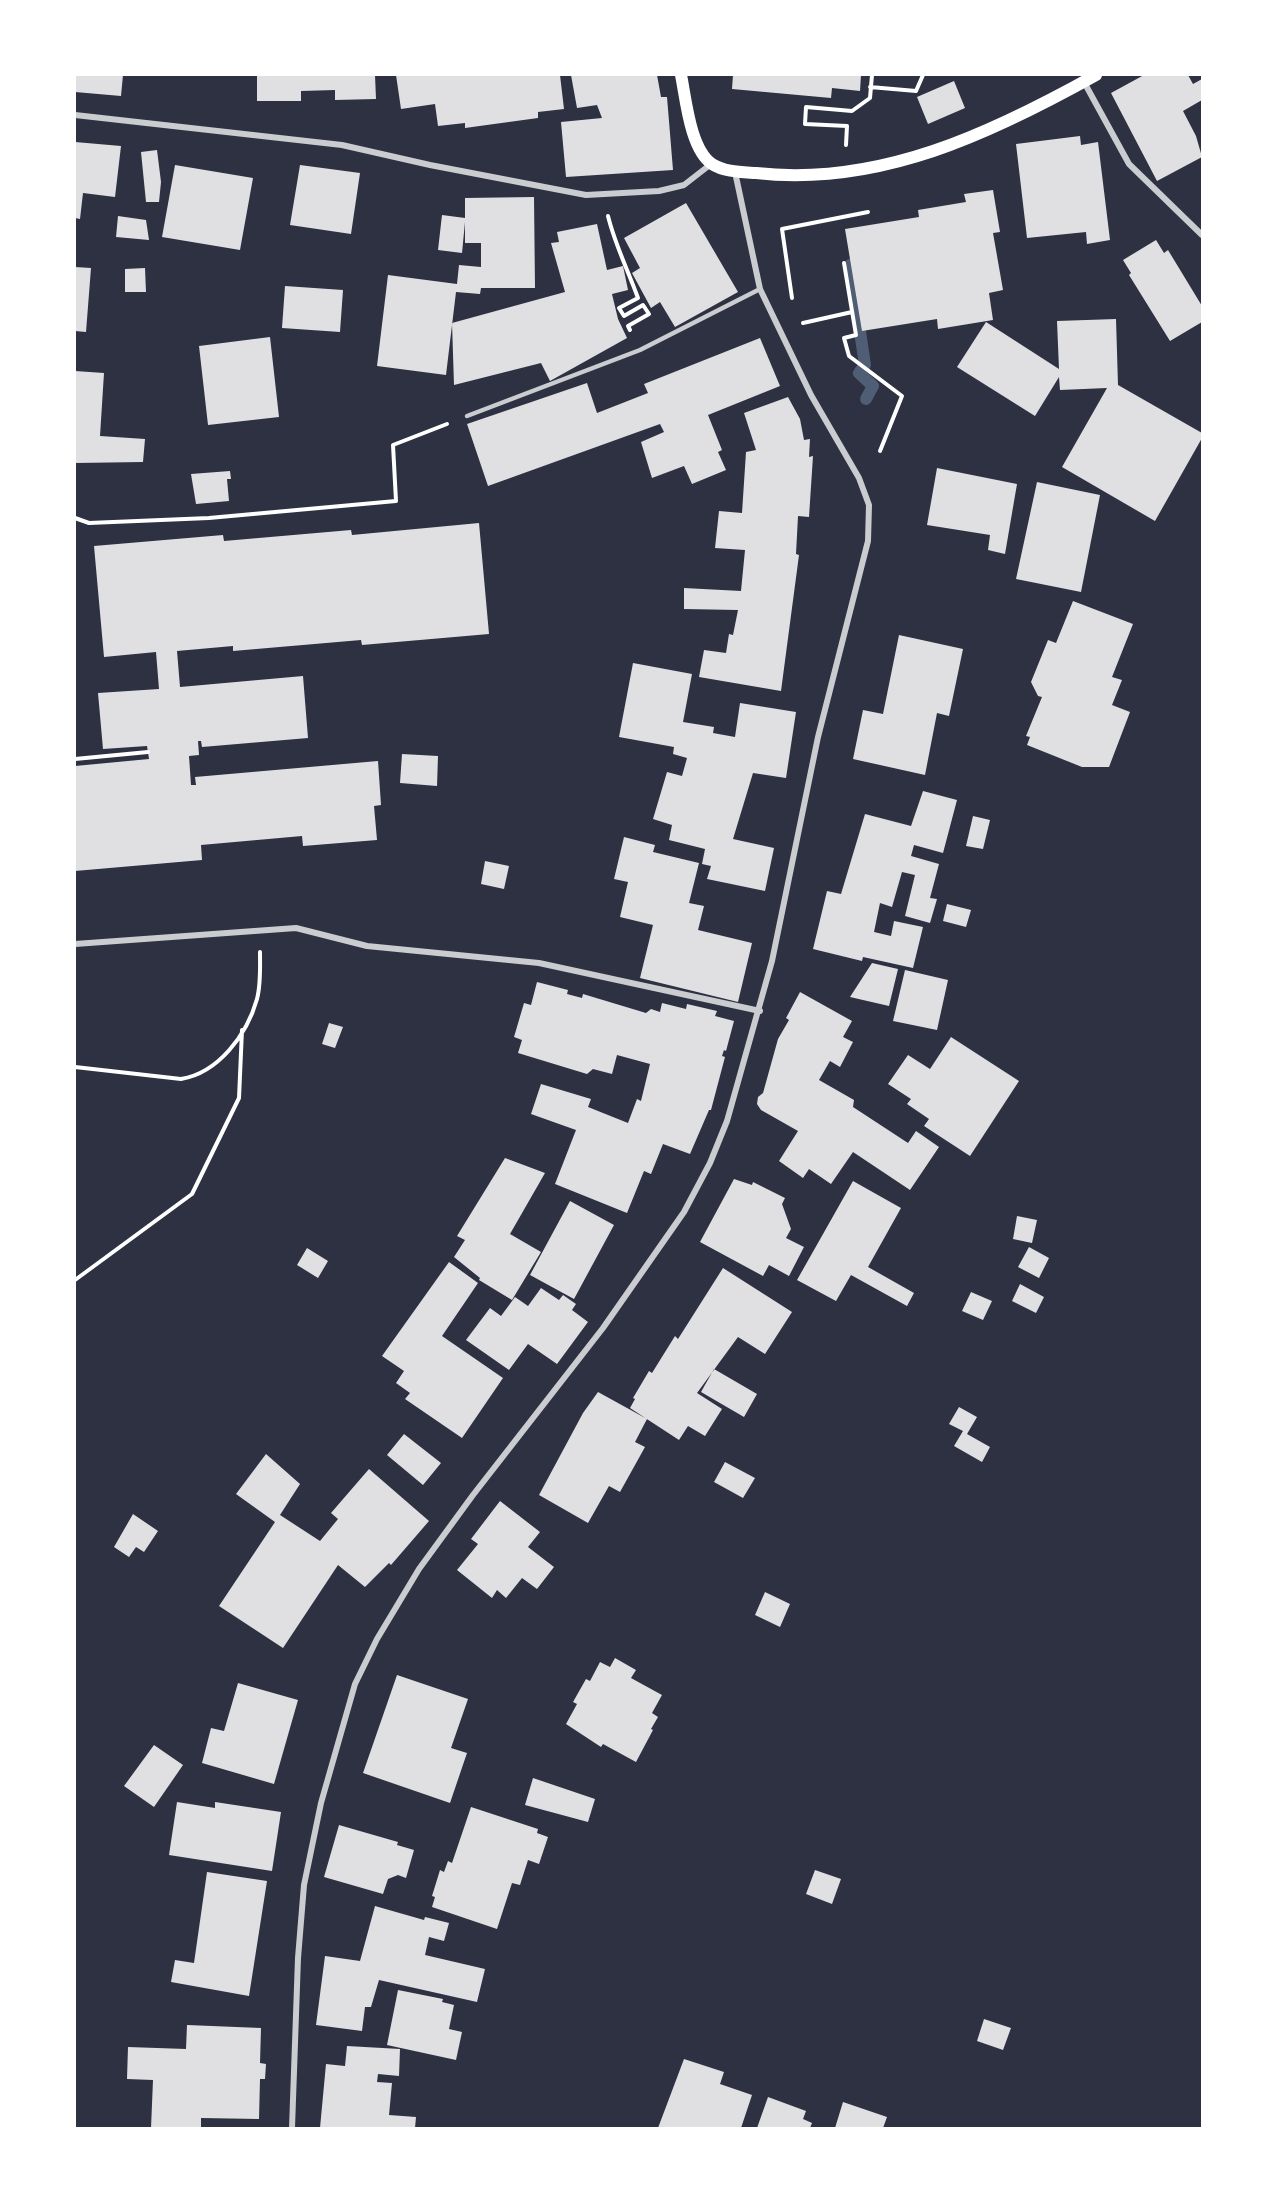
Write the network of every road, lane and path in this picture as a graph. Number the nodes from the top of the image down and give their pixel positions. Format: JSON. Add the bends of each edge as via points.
{"nodes":[{"id":1,"x":681,"y":75,"type":"edge"},
{"id":2,"x":872,"y":75,"type":"edge"},
{"id":3,"x":923,"y":75,"type":"edge"},
{"id":4,"x":1096,"y":75,"type":"edge"},
{"id":5,"x":1084,"y":82,"type":"junction"},
{"id":6,"x":870,"y":87,"type":"junction"},
{"id":7,"x":75,"y":115,"type":"edge"},
{"id":8,"x":839,"y":126,"type":"dead end"},
{"id":9,"x":711,"y":164,"type":"junction"},
{"id":10,"x":735,"y":171,"type":"junction"},
{"id":11,"x":868,"y":212,"type":"dead end"},
{"id":12,"x":1202,"y":235,"type":"edge"},
{"id":13,"x":614,"y":243,"type":"dead end"},
{"id":14,"x":844,"y":263,"type":"dead end"},
{"id":15,"x":760,"y":289,"type":"junction"},
{"id":16,"x":793,"y":305,"type":"dead end"},
{"id":17,"x":852,"y":312,"type":"junction"},
{"id":18,"x":628,"y":326,"type":"dead end"},
{"id":19,"x":778,"y":328,"type":"junction"},
{"id":20,"x":467,"y":416,"type":"dead end"},
{"id":21,"x":442,"y":426,"type":"dead end"},
{"id":22,"x":880,"y":451,"type":"dead end"},
{"id":23,"x":75,"y":518,"type":"edge"},
{"id":24,"x":148,"y":752,"type":"dead end"},
{"id":25,"x":75,"y":759,"type":"edge"},
{"id":26,"x":261,"y":931,"type":"junction"},
{"id":27,"x":75,"y":944,"type":"edge"},
{"id":28,"x":760,"y":1011,"type":"junction"},
{"id":29,"x":242,"y":1030,"type":"junction"},
{"id":30,"x":75,"y":1066,"type":"edge"},
{"id":31,"x":75,"y":1280,"type":"edge"},
{"id":32,"x":292,"y":2128,"type":"edge"}],
"edges":[{"from":1,"to":9,"type":"main road","via":[[695,136]]},
{"from":2,"to":6,"type":"path"},
{"from":3,"to":6,"type":"path","via":[[916,91]]},
{"from":4,"to":5,"type":"main road"},
{"from":5,"to":10,"type":"main road","via":[[975,136],[934,153],[892,164],[791,175]]},
{"from":5,"to":12,"type":"street","via":[[1129,165]]},
{"from":6,"to":8,"type":"path","via":[[870,98],[852,111],[806,107],[805,124]]},
{"from":7,"to":9,"type":"street","via":[[342,145],[586,195],[659,191],[684,184]]},
{"from":9,"to":10,"type":"main road"},
{"from":10,"to":15,"type":"street"},
{"from":11,"to":16,"type":"path","via":[[782,229]]},
{"from":13,"to":18,"type":"path","via":[[638,298],[619,308],[624,316],[643,305],[649,314]]},
{"from":14,"to":17,"type":"path"},
{"from":15,"to":19,"type":"street"},
{"from":15,"to":20,"type":"lane","via":[[640,350]]},
{"from":17,"to":19,"type":"path"},
{"from":17,"to":22,"type":"path","via":[[856,335],[844,338],[849,356],[902,396]]},
{"from":19,"to":28,"type":"street","via":[[865,492],[869,529],[818,737]]},
{"from":21,"to":23,"type":"path","via":[[393,445],[396,501],[209,518],[89,523]]},
{"from":24,"to":25,"type":"path"},
{"from":26,"to":27,"type":"street"},
{"from":26,"to":28,"type":"street","via":[[297,928],[367,946],[539,963]]},
{"from":26,"to":29,"type":"path","via":[[257,999]]},
{"from":28,"to":32,"type":"street","via":[[727,1121],[684,1212],[603,1328],[472,1495],[416,1575],[377,1639],[356,1684],[328,1777],[304,1887]]},
{"from":29,"to":30,"type":"path","via":[[217,1064],[197,1076],[161,1078]]},
{"from":29,"to":31,"type":"path","via":[[239,1098],[192,1194]]}]}
